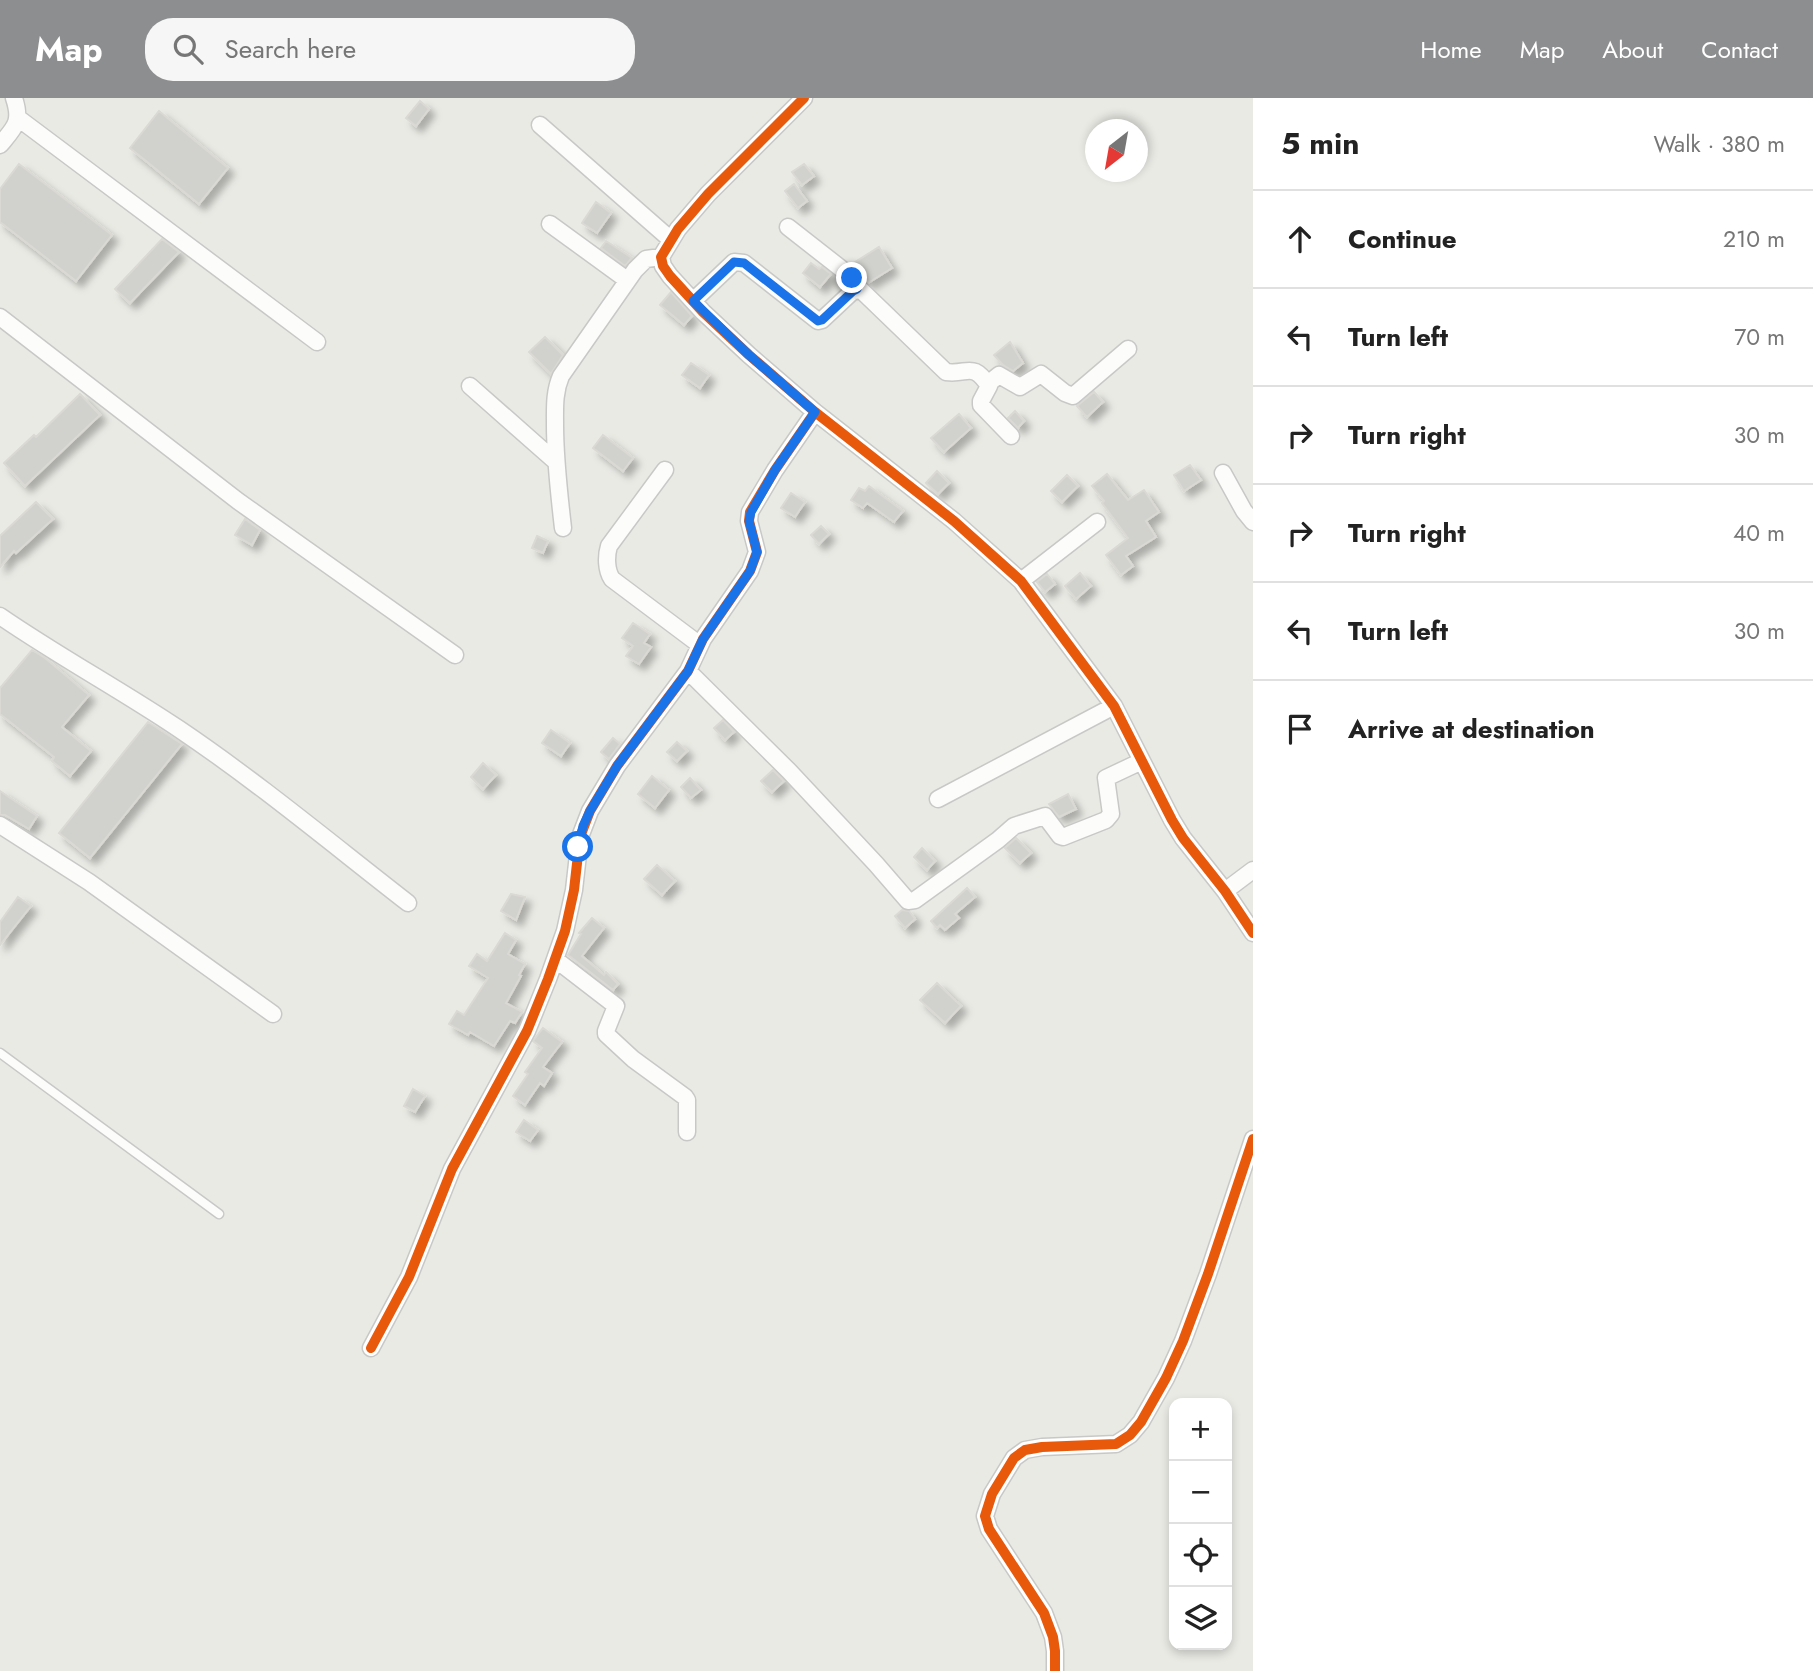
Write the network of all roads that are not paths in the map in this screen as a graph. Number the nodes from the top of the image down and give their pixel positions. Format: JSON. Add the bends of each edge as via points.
{"nodes":[{"id":1,"x":14,"y":98,"type":"edge"},
{"id":2,"x":804,"y":98,"type":"edge"},
{"id":3,"x":18,"y":118,"type":"junction"},
{"id":4,"x":540,"y":125,"type":"dead end"},
{"id":5,"x":0,"y":145,"type":"edge"},
{"id":6,"x":550,"y":224,"type":"dead end"},
{"id":7,"x":788,"y":227,"type":"dead end"},
{"id":8,"x":670,"y":239,"type":"junction"},
{"id":9,"x":661,"y":257,"type":"junction"},
{"id":10,"x":627,"y":280,"type":"junction"},
{"id":11,"x":857,"y":289,"type":"junction"},
{"id":12,"x":693,"y":301,"type":"junction"},
{"id":13,"x":0,"y":317,"type":"edge"},
{"id":14,"x":317,"y":342,"type":"dead end"},
{"id":15,"x":1128,"y":349,"type":"dead end"},
{"id":16,"x":989,"y":383,"type":"junction"},
{"id":17,"x":470,"y":386,"type":"dead end"},
{"id":18,"x":815,"y":412,"type":"junction"},
{"id":19,"x":1011,"y":436,"type":"dead end"},
{"id":20,"x":555,"y":461,"type":"junction"},
{"id":21,"x":665,"y":470,"type":"dead end"},
{"id":22,"x":1223,"y":474,"type":"dead end"},
{"id":23,"x":1097,"y":522,"type":"dead end"},
{"id":24,"x":1253,"y":522,"type":"edge"},
{"id":25,"x":563,"y":528,"type":"dead end"},
{"id":26,"x":1021,"y":581,"type":"junction"},
{"id":27,"x":0,"y":616,"type":"edge"},
{"id":28,"x":700,"y":645,"type":"junction"},
{"id":29,"x":456,"y":655,"type":"dead end"},
{"id":30,"x":688,"y":671,"type":"junction"},
{"id":31,"x":1114,"y":706,"type":"junction"},
{"id":32,"x":1142,"y":761,"type":"junction"},
{"id":33,"x":938,"y":799,"type":"dead end"},
{"id":34,"x":0,"y":825,"type":"edge"},
{"id":35,"x":1253,"y":870,"type":"edge"},
{"id":36,"x":1225,"y":891,"type":"junction"},
{"id":37,"x":408,"y":903,"type":"dead end"},
{"id":38,"x":1253,"y":933,"type":"edge"},
{"id":39,"x":555,"y":959,"type":"junction"},
{"id":40,"x":273,"y":1014,"type":"dead end"},
{"id":41,"x":0,"y":1053,"type":"edge"},
{"id":42,"x":687,"y":1132,"type":"dead end"},
{"id":43,"x":1253,"y":1139,"type":"edge"},
{"id":44,"x":219,"y":1214,"type":"dead end"},
{"id":45,"x":371,"y":1348,"type":"dead end"},
{"id":46,"x":1055,"y":1671,"type":"edge"}],
"edges":[{"from":1,"to":3,"type":"street"},
{"from":2,"to":8,"type":"street"},
{"from":3,"to":5,"type":"street"},
{"from":3,"to":14,"type":"street"},
{"from":4,"to":8,"type":"street"},
{"from":6,"to":10,"type":"street"},
{"from":7,"to":11,"type":"street","via":[[848,274]]},
{"from":8,"to":9,"type":"street"},
{"from":9,"to":10,"type":"street","via":[[641,262]]},
{"from":9,"to":12,"type":"street","via":[[670,276]]},
{"from":10,"to":20,"type":"street","via":[[557,385]]},
{"from":11,"to":12,"type":"street","via":[[818,321],[744,263],[734,262]]},
{"from":11,"to":16,"type":"street","via":[[946,372],[973,369]]},
{"from":12,"to":18,"type":"street"},
{"from":13,"to":29,"type":"street","via":[[238,501]]},
{"from":15,"to":16,"type":"street","via":[[1073,396],[1041,374],[1020,387],[999,375]]},
{"from":16,"to":19,"type":"street","via":[[981,405]]},
{"from":17,"to":20,"type":"street"},
{"from":18,"to":26,"type":"street","via":[[954,521]]},
{"from":18,"to":28,"type":"street","via":[[751,512],[755,560]]},
{"from":20,"to":25,"type":"street"},
{"from":21,"to":28,"type":"street","via":[[609,546],[609,575]]},
{"from":22,"to":24,"type":"street"},
{"from":23,"to":26,"type":"street"},
{"from":26,"to":31,"type":"street"},
{"from":27,"to":37,"type":"street","via":[[180,730]]},
{"from":28,"to":30,"type":"street"},
{"from":30,"to":32,"type":"street","via":[[789,771],[908,901],[1020,823],[1045,816],[1063,838],[1106,820],[1111,814],[1105,778]]},
{"from":30,"to":39,"type":"street","via":[[617,766],[590,811],[580,837],[572,903]]},
{"from":31,"to":32,"type":"street"},
{"from":31,"to":33,"type":"street"},
{"from":32,"to":36,"type":"street","via":[[1183,838]]},
{"from":34,"to":40,"type":"street","via":[[89,882]]},
{"from":35,"to":36,"type":"street"},
{"from":36,"to":38,"type":"street"},
{"from":39,"to":42,"type":"street","via":[[616,1006],[606,1034],[685,1097]]},
{"from":39,"to":45,"type":"street","via":[[527,1031],[452,1169],[409,1277]]},
{"from":41,"to":44,"type":"lane"},
{"from":43,"to":46,"type":"street","via":[[1182,1341],[1136,1429],[1116,1444],[1025,1450],[1014,1458],[989,1501],[985,1516],[989,1529],[1044,1613],[1055,1651]]}]}
